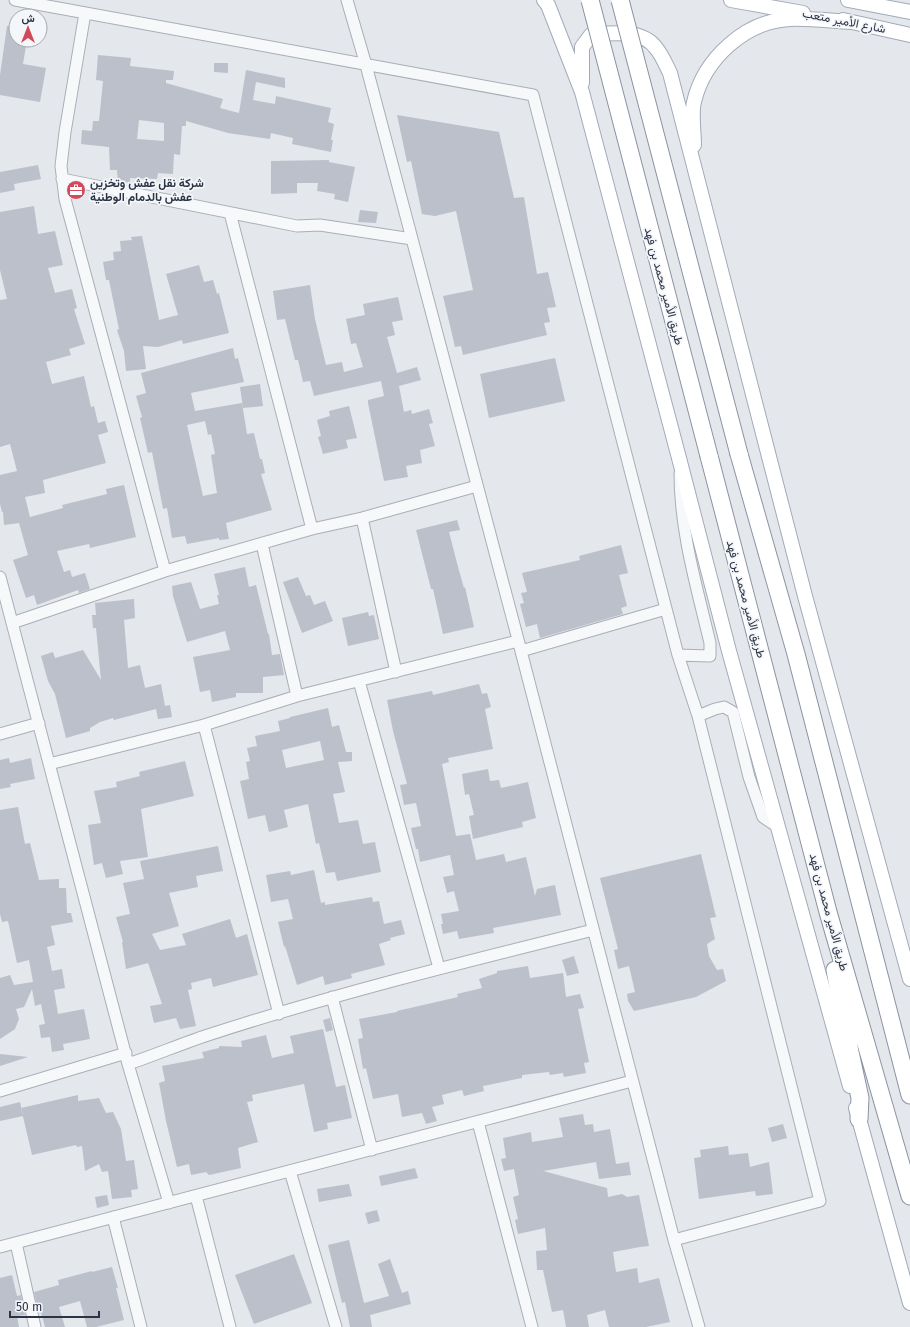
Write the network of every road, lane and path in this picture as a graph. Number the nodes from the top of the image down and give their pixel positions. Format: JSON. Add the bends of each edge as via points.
{"nodes":[{"id":1,"x":15,"y":0,"type":"edge"},
{"id":2,"x":347,"y":0,"type":"edge"},
{"id":3,"x":544,"y":0,"type":"edge"},
{"id":4,"x":590,"y":0,"type":"edge"},
{"id":5,"x":620,"y":0,"type":"edge"},
{"id":6,"x":731,"y":0,"type":"edge"},
{"id":7,"x":848,"y":0,"type":"edge"},
{"id":8,"x":910,"y":12,"type":"edge"},
{"id":9,"x":85,"y":13,"type":"junction"},
{"id":10,"x":851,"y":22,"type":"junction"},
{"id":11,"x":910,"y":35,"type":"edge"},
{"id":12,"x":366,"y":65,"type":"junction"},
{"id":13,"x":582,"y":92,"type":"junction"},
{"id":14,"x":694,"y":167,"type":"junction"},
{"id":15,"x":62,"y":179,"type":"junction"},
{"id":16,"x":230,"y":213,"type":"junction"},
{"id":17,"x":412,"y":239,"type":"junction"},
{"id":18,"x":679,"y":458,"type":"junction"},
{"id":19,"x":477,"y":486,"type":"junction"},
{"id":20,"x":362,"y":518,"type":"junction"},
{"id":21,"x":312,"y":529,"type":"junction"},
{"id":22,"x":262,"y":544,"type":"junction"},
{"id":23,"x":165,"y":571,"type":"junction"},
{"id":24,"x":0,"y":577,"type":"edge"},
{"id":25,"x":666,"y":609,"type":"junction"},
{"id":26,"x":12,"y":623,"type":"junction"},
{"id":27,"x":520,"y":646,"type":"junction"},
{"id":28,"x":678,"y":655,"type":"junction"},
{"id":29,"x":396,"y":672,"type":"junction"},
{"id":30,"x":359,"y":681,"type":"junction"},
{"id":31,"x":297,"y":696,"type":"junction"},
{"id":32,"x":698,"y":716,"type":"junction"},
{"id":33,"x":39,"y":723,"type":"junction"},
{"id":34,"x":204,"y":725,"type":"junction"},
{"id":35,"x":0,"y":734,"type":"edge"},
{"id":36,"x":49,"y":764,"type":"junction"},
{"id":37,"x":778,"y":827,"type":"junction"},
{"id":38,"x":593,"y":930,"type":"junction"},
{"id":39,"x":837,"y":944,"type":"junction"},
{"id":40,"x":439,"y":968,"type":"junction"},
{"id":41,"x":910,"y":979,"type":"edge"},
{"id":42,"x":332,"y":997,"type":"junction"},
{"id":43,"x":279,"y":1014,"type":"junction"},
{"id":44,"x":126,"y":1053,"type":"junction"},
{"id":45,"x":128,"y":1064,"type":"junction"},
{"id":46,"x":632,"y":1081,"type":"junction"},
{"id":47,"x":0,"y":1091,"type":"edge"},
{"id":48,"x":910,"y":1095,"type":"edge"},
{"id":49,"x":859,"y":1119,"type":"junction"},
{"id":50,"x":478,"y":1122,"type":"junction"},
{"id":51,"x":372,"y":1150,"type":"junction"},
{"id":52,"x":290,"y":1171,"type":"junction"},
{"id":53,"x":196,"y":1196,"type":"junction"},
{"id":54,"x":910,"y":1196,"type":"edge"},
{"id":55,"x":169,"y":1203,"type":"junction"},
{"id":56,"x":113,"y":1217,"type":"junction"},
{"id":57,"x":674,"y":1240,"type":"junction"},
{"id":58,"x":16,"y":1243,"type":"junction"},
{"id":59,"x":0,"y":1247,"type":"edge"},
{"id":60,"x":910,"y":1303,"type":"edge"},
{"id":61,"x":35,"y":1327,"type":"edge"},
{"id":62,"x":141,"y":1327,"type":"edge"},
{"id":63,"x":230,"y":1327,"type":"edge"},
{"id":64,"x":336,"y":1327,"type":"edge"},
{"id":65,"x":532,"y":1327,"type":"edge"},
{"id":66,"x":699,"y":1327,"type":"edge"}],
"edges":[{"from":1,"to":9,"type":"street"},
{"from":2,"to":12,"type":"street"},
{"from":3,"to":13,"type":"main road"},
{"from":4,"to":39,"type":"highway","name":"طريق الأمير محمد بن فهد","bridge":true},
{"from":5,"to":48,"type":"highway","bridge":true,"via":[[739,454],[796,654]]},
{"from":6,"to":10,"type":"main road","name":"شارع الأمير متعب"},
{"from":7,"to":8,"type":"main road","name":"شارع الأمير متعب"},
{"from":9,"to":12,"type":"street"},
{"from":9,"to":15,"type":"street","via":[[65,132]]},
{"from":10,"to":11,"type":"main road","name":"شارع الأمير متعب"},
{"from":10,"to":14,"type":"main road","via":[[790,19],[770,22],[751,29],[734,41],[710,66],[693,103]]},
{"from":12,"to":17,"type":"street"},
{"from":12,"to":25,"type":"street","via":[[533,95]]},
{"from":13,"to":14,"type":"main road","via":[[582,47],[591,35],[616,33],[644,37],[656,47],[670,73]]},
{"from":13,"to":18,"type":"main road"},
{"from":14,"to":41,"type":"main road","via":[[805,596]]},
{"from":15,"to":16,"type":"street"},
{"from":15,"to":23,"type":"street","via":[[75,240]]},
{"from":16,"to":17,"type":"street","via":[[297,226],[320,226]]},
{"from":16,"to":21,"type":"street"},
{"from":17,"to":19,"type":"street"},
{"from":18,"to":28,"type":"street","via":[[680,494],[688,548],[710,643],[710,656]]},
{"from":18,"to":37,"type":"main road"},
{"from":19,"to":20,"type":"street"},
{"from":19,"to":27,"type":"street"},
{"from":20,"to":21,"type":"street"},
{"from":20,"to":29,"type":"street"},
{"from":21,"to":22,"type":"street"},
{"from":22,"to":23,"type":"street"},
{"from":22,"to":31,"type":"street"},
{"from":23,"to":26,"type":"street"},
{"from":24,"to":26,"type":"street"},
{"from":25,"to":27,"type":"street"},
{"from":25,"to":28,"type":"street"},
{"from":26,"to":33,"type":"street"},
{"from":27,"to":29,"type":"street"},
{"from":27,"to":38,"type":"street"},
{"from":28,"to":32,"type":"street"},
{"from":29,"to":30,"type":"street"},
{"from":30,"to":31,"type":"street"},
{"from":30,"to":40,"type":"street"},
{"from":31,"to":34,"type":"street"},
{"from":32,"to":37,"type":"street","via":[[724,707],[733,712],[749,777],[763,817]]},
{"from":32,"to":57,"type":"street","via":[[820,1201]]},
{"from":33,"to":35,"type":"street"},
{"from":33,"to":36,"type":"street"},
{"from":34,"to":36,"type":"street"},
{"from":34,"to":43,"type":"street"},
{"from":36,"to":44,"type":"street"},
{"from":37,"to":49,"type":"main road"},
{"from":38,"to":40,"type":"street"},
{"from":38,"to":46,"type":"street"},
{"from":39,"to":49,"type":"highway","via":[[835,972],[860,1098]]},
{"from":39,"to":54,"type":"highway","name":"طريق الأمير محمد بن فهد"},
{"from":40,"to":42,"type":"street"},
{"from":42,"to":43,"type":"street"},
{"from":42,"to":51,"type":"street"},
{"from":43,"to":45,"type":"street"},
{"from":44,"to":45,"type":"street"},
{"from":44,"to":47,"type":"street"},
{"from":45,"to":55,"type":"street"},
{"from":46,"to":50,"type":"street"},
{"from":46,"to":57,"type":"street"},
{"from":49,"to":60,"type":"main road"},
{"from":50,"to":51,"type":"street"},
{"from":50,"to":65,"type":"street"},
{"from":51,"to":52,"type":"street"},
{"from":52,"to":53,"type":"street"},
{"from":52,"to":64,"type":"street"},
{"from":53,"to":55,"type":"street"},
{"from":53,"to":63,"type":"street"},
{"from":55,"to":56,"type":"street"},
{"from":56,"to":58,"type":"street"},
{"from":56,"to":62,"type":"street"},
{"from":57,"to":66,"type":"street"},
{"from":58,"to":59,"type":"street"},
{"from":58,"to":61,"type":"street"}]}
